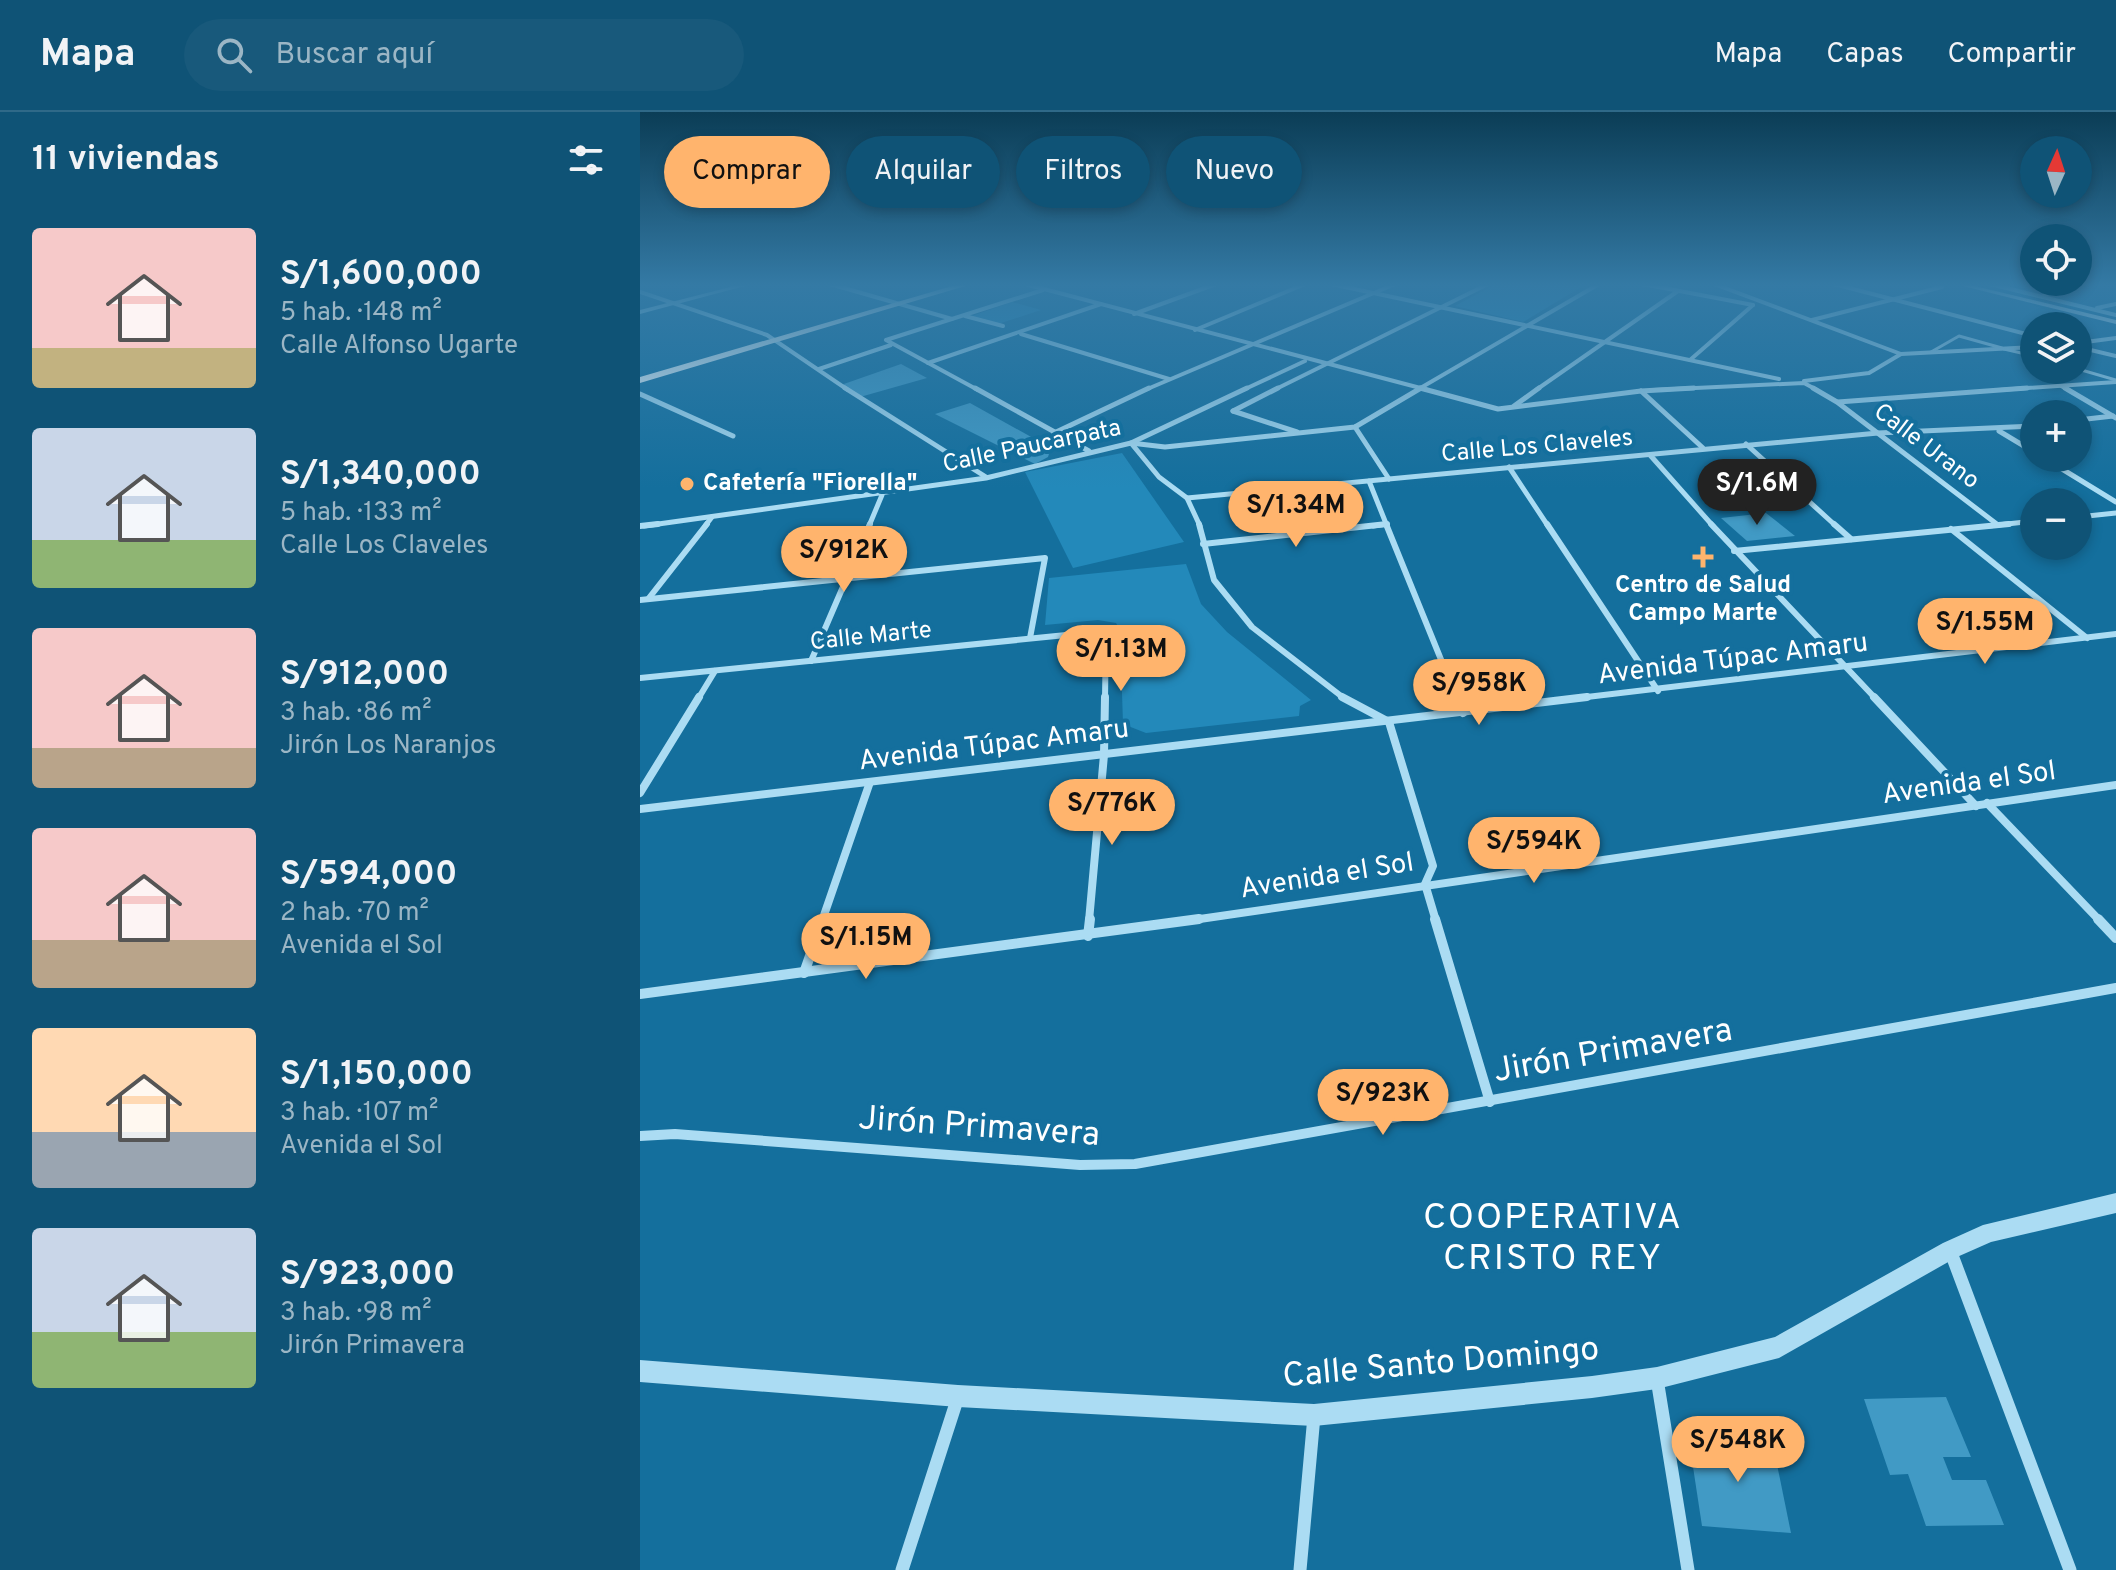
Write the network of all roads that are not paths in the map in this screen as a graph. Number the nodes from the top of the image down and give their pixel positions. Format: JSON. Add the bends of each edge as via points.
{"nodes":[{"id":1,"x":718,"y":352,"type":"edge"},
{"id":2,"x":727,"y":352,"type":"edge"},
{"id":3,"x":793,"y":352,"type":"edge"},
{"id":4,"x":870,"y":352,"type":"edge"},
{"id":5,"x":905,"y":352,"type":"edge"},
{"id":6,"x":963,"y":352,"type":"edge"},
{"id":7,"x":1080,"y":352,"type":"edge"},
{"id":8,"x":1237,"y":352,"type":"edge"},
{"id":9,"x":1275,"y":352,"type":"edge"},
{"id":10,"x":1353,"y":352,"type":"edge"},
{"id":11,"x":1485,"y":352,"type":"edge"},
{"id":12,"x":1591,"y":352,"type":"edge"},
{"id":13,"x":1652,"y":352,"type":"edge"},
{"id":14,"x":1699,"y":352,"type":"edge"},
{"id":15,"x":1896,"y":352,"type":"edge"},
{"id":16,"x":1931,"y":352,"type":"edge"},
{"id":17,"x":1901,"y":354,"type":"junction"},
{"id":18,"x":1306,"y":360,"type":"junction"},
{"id":19,"x":1690,"y":360,"type":"junction"},
{"id":20,"x":928,"y":363,"type":"junction"},
{"id":21,"x":1328,"y":365,"type":"junction"},
{"id":22,"x":819,"y":369,"type":"junction"},
{"id":23,"x":640,"y":373,"type":"edge"},
{"id":24,"x":2092,"y":373,"type":"edge"},
{"id":25,"x":1169,"y":379,"type":"junction"},
{"id":26,"x":640,"y":380,"type":"edge"},
{"id":27,"x":1789,"y":381,"type":"junction"},
{"id":28,"x":2116,"y":381,"type":"edge"},
{"id":29,"x":2060,"y":386,"type":"junction"},
{"id":30,"x":1422,"y":389,"type":"junction"},
{"id":31,"x":1641,"y":391,"type":"junction"},
{"id":32,"x":640,"y":394,"type":"edge"},
{"id":33,"x":1837,"y":402,"type":"junction"},
{"id":34,"x":1514,"y":407,"type":"junction"},
{"id":35,"x":2114,"y":417,"type":"edge"},
{"id":36,"x":2092,"y":419,"type":"edge"},
{"id":37,"x":1355,"y":427,"type":"junction"},
{"id":38,"x":2020,"y":428,"type":"edge"},
{"id":39,"x":1998,"y":430,"type":"junction"},
{"id":40,"x":1054,"y":433,"type":"junction"},
{"id":41,"x":1300,"y":433,"type":"junction"},
{"id":42,"x":1878,"y":433,"type":"junction"},
{"id":43,"x":733,"y":436,"type":"dead end"},
{"id":44,"x":1131,"y":443,"type":"junction"},
{"id":45,"x":2020,"y":443,"type":"edge"},
{"id":46,"x":1746,"y":444,"type":"junction"},
{"id":47,"x":1703,"y":448,"type":"junction"},
{"id":48,"x":1089,"y":451,"type":"junction"},
{"id":49,"x":1650,"y":455,"type":"junction"},
{"id":50,"x":1509,"y":467,"type":"junction"},
{"id":51,"x":2067,"y":472,"type":"edge"},
{"id":52,"x":986,"y":478,"type":"junction"},
{"id":53,"x":1389,"y":479,"type":"junction"},
{"id":54,"x":1369,"y":481,"type":"junction"},
{"id":55,"x":882,"y":495,"type":"junction"},
{"id":56,"x":1187,"y":498,"type":"junction"},
{"id":57,"x":2116,"y":502,"type":"edge"},
{"id":58,"x":2116,"y":513,"type":"edge"},
{"id":59,"x":2092,"y":516,"type":"edge"},
{"id":60,"x":712,"y":517,"type":"junction"},
{"id":61,"x":2020,"y":523,"type":"edge"},
{"id":62,"x":1387,"y":524,"type":"junction"},
{"id":63,"x":1998,"y":525,"type":"junction"},
{"id":64,"x":640,"y":526,"type":"edge"},
{"id":65,"x":1950,"y":529,"type":"junction"},
{"id":66,"x":1851,"y":539,"type":"junction"},
{"id":67,"x":1203,"y":544,"type":"junction"},
{"id":68,"x":1734,"y":551,"type":"junction"},
{"id":69,"x":843,"y":579,"type":"junction"},
{"id":70,"x":649,"y":599,"type":"junction"},
{"id":71,"x":640,"y":600,"type":"edge"},
{"id":72,"x":2116,"y":634,"type":"edge"},
{"id":73,"x":1030,"y":638,"type":"junction"},
{"id":74,"x":2087,"y":638,"type":"junction"},
{"id":75,"x":811,"y":661,"type":"junction"},
{"id":76,"x":1851,"y":668,"type":"junction"},
{"id":77,"x":715,"y":671,"type":"junction"},
{"id":78,"x":640,"y":678,"type":"edge"},
{"id":79,"x":1658,"y":691,"type":"junction"},
{"id":80,"x":1463,"y":713,"type":"junction"},
{"id":81,"x":1389,"y":722,"type":"junction"},
{"id":82,"x":1104,"y":755,"type":"junction"},
{"id":83,"x":870,"y":782,"type":"junction"},
{"id":84,"x":2116,"y":785,"type":"edge"},
{"id":85,"x":640,"y":793,"type":"edge"},
{"id":86,"x":1987,"y":803,"type":"junction"},
{"id":87,"x":1976,"y":806,"type":"junction"},
{"id":88,"x":640,"y":809,"type":"edge"},
{"id":89,"x":1425,"y":884,"type":"junction"},
{"id":90,"x":1088,"y":936,"type":"junction"},
{"id":91,"x":2116,"y":938,"type":"edge"},
{"id":92,"x":804,"y":973,"type":"junction"},
{"id":93,"x":2116,"y":988,"type":"edge"},
{"id":94,"x":640,"y":994,"type":"edge"},
{"id":95,"x":1490,"y":1102,"type":"junction"},
{"id":96,"x":640,"y":1136,"type":"edge"},
{"id":97,"x":2116,"y":1203,"type":"edge"},
{"id":98,"x":1950,"y":1250,"type":"junction"},
{"id":99,"x":640,"y":1371,"type":"edge"},
{"id":100,"x":1657,"y":1378,"type":"junction"},
{"id":101,"x":958,"y":1396,"type":"junction"},
{"id":102,"x":1314,"y":1415,"type":"junction"},
{"id":103,"x":902,"y":1570,"type":"edge"},
{"id":104,"x":1300,"y":1570,"type":"edge"},
{"id":105,"x":1688,"y":1570,"type":"edge"},
{"id":106,"x":2070,"y":1570,"type":"edge"}],
"edges":[{"from":1,"to":23,"type":"main road"},
{"from":2,"to":26,"type":"main road"},
{"from":3,"to":22,"type":"street"},
{"from":4,"to":22,"type":"street"},
{"from":5,"to":20,"type":"street"},
{"from":6,"to":20,"type":"street"},
{"from":7,"to":25,"type":"street"},
{"from":8,"to":25,"type":"street"},
{"from":9,"to":18,"type":"street"},
{"from":10,"to":21,"type":"street"},
{"from":11,"to":30,"type":"street","name":"Calle Paucarpata"},
{"from":12,"to":34,"type":"street"},
{"from":13,"to":19,"type":"street"},
{"from":14,"to":19,"type":"street"},
{"from":15,"to":17,"type":"street"},
{"from":16,"to":17,"type":"street"},
{"from":17,"to":27,"type":"street","via":[[1894,362],[1863,373]]},
{"from":18,"to":21,"type":"street"},
{"from":18,"to":44,"type":"street"},
{"from":19,"to":27,"type":"street"},
{"from":20,"to":40,"type":"street"},
{"from":21,"to":30,"type":"street"},
{"from":21,"to":41,"type":"street","via":[[1233,411]]},
{"from":22,"to":52,"type":"street"},
{"from":24,"to":28,"type":"street"},
{"from":25,"to":40,"type":"street"},
{"from":27,"to":31,"type":"street"},
{"from":27,"to":33,"type":"street","name":"Calle Urano","via":[[1813,386]]},
{"from":28,"to":29,"type":"street"},
{"from":29,"to":33,"type":"street"},
{"from":29,"to":35,"type":"street"},
{"from":30,"to":34,"type":"street","via":[[1498,409]]},
{"from":30,"to":37,"type":"street","name":"Calle Paucarpata"},
{"from":31,"to":34,"type":"street"},
{"from":31,"to":47,"type":"street"},
{"from":32,"to":43,"type":"street"},
{"from":33,"to":42,"type":"street","name":"Calle Urano"},
{"from":35,"to":36,"type":"street"},
{"from":37,"to":41,"type":"street","name":"Calle Paucarpata"},
{"from":37,"to":53,"type":"street"},
{"from":38,"to":39,"type":"street","name":"Calle Los Claveles"},
{"from":39,"to":42,"type":"street","name":"Calle Los Claveles"},
{"from":39,"to":45,"type":"street"},
{"from":40,"to":48,"type":"street"},
{"from":41,"to":44,"type":"street","name":"Calle Paucarpata","via":[[1165,447]]},
{"from":42,"to":46,"type":"street","name":"Calle Los Claveles"},
{"from":42,"to":63,"type":"street","name":"Calle Urano"},
{"from":44,"to":48,"type":"street","name":"Calle Paucarpata"},
{"from":44,"to":56,"type":"street","via":[[1159,477]]},
{"from":46,"to":47,"type":"street","name":"Calle Los Claveles"},
{"from":46,"to":66,"type":"street"},
{"from":47,"to":49,"type":"street","name":"Calle Los Claveles"},
{"from":48,"to":52,"type":"street","name":"Calle Paucarpata"},
{"from":49,"to":50,"type":"street","name":"Calle Los Claveles"},
{"from":49,"to":68,"type":"street"},
{"from":50,"to":53,"type":"street","name":"Calle Los Claveles"},
{"from":50,"to":79,"type":"street"},
{"from":51,"to":57,"type":"street"},
{"from":52,"to":55,"type":"street","name":"Calle Paucarpata"},
{"from":53,"to":54,"type":"street","name":"Calle Los Claveles"},
{"from":54,"to":56,"type":"street","name":"Calle Los Claveles"},
{"from":54,"to":62,"type":"street"},
{"from":55,"to":60,"type":"street","name":"Calle Paucarpata"},
{"from":55,"to":69,"type":"street"},
{"from":56,"to":67,"type":"street"},
{"from":58,"to":59,"type":"street"},
{"from":60,"to":64,"type":"street","name":"Calle Paucarpata"},
{"from":60,"to":70,"type":"street"},
{"from":61,"to":63,"type":"street"},
{"from":62,"to":67,"type":"street"},
{"from":62,"to":80,"type":"street"},
{"from":63,"to":65,"type":"street"},
{"from":65,"to":66,"type":"street"},
{"from":65,"to":74,"type":"street"},
{"from":66,"to":68,"type":"street"},
{"from":67,"to":81,"type":"street","via":[[1214,580],[1252,627],[1354,706]]},
{"from":68,"to":76,"type":"street"},
{"from":69,"to":70,"type":"street"},
{"from":69,"to":73,"type":"street","via":[[1045,558]]},
{"from":69,"to":75,"type":"street"},
{"from":70,"to":71,"type":"street"},
{"from":72,"to":74,"type":"street","name":"Avenida Túpac Amaru"},
{"from":73,"to":75,"type":"street","name":"Calle Marte"},
{"from":73,"to":82,"type":"street","name":"Calle Marte","via":[[1106,631]]},
{"from":74,"to":76,"type":"street","name":"Avenida Túpac Amaru"},
{"from":75,"to":77,"type":"street","name":"Calle Marte"},
{"from":76,"to":79,"type":"street","name":"Avenida Túpac Amaru"},
{"from":76,"to":87,"type":"street"},
{"from":77,"to":78,"type":"street","name":"Calle Marte"},
{"from":77,"to":85,"type":"street"},
{"from":79,"to":80,"type":"street","name":"Avenida Túpac Amaru"},
{"from":80,"to":81,"type":"street","name":"Avenida Túpac Amaru"},
{"from":81,"to":82,"type":"street","name":"Avenida Túpac Amaru"},
{"from":81,"to":89,"type":"street","via":[[1433,866]]},
{"from":82,"to":83,"type":"street","name":"Avenida Túpac Amaru"},
{"from":82,"to":90,"type":"street"},
{"from":83,"to":88,"type":"street","name":"Avenida Túpac Amaru"},
{"from":83,"to":92,"type":"street"},
{"from":84,"to":86,"type":"street","name":"Avenida el Sol"},
{"from":86,"to":87,"type":"street","name":"Avenida el Sol"},
{"from":86,"to":91,"type":"street"},
{"from":87,"to":89,"type":"street","name":"Avenida el Sol"},
{"from":89,"to":90,"type":"street","name":"Avenida el Sol"},
{"from":89,"to":95,"type":"street"},
{"from":90,"to":92,"type":"street","name":"Avenida el Sol"},
{"from":92,"to":94,"type":"street","name":"Avenida el Sol"},
{"from":93,"to":95,"type":"street","name":"Jirón Primavera"},
{"from":95,"to":96,"type":"street","name":"Jirón Primavera","via":[[1135,1164],[1080,1165],[675,1134]]},
{"from":97,"to":98,"type":"street","name":"Calle Santo Domingo","via":[[1990,1232]]},
{"from":98,"to":100,"type":"street","name":"Calle Santo Domingo","via":[[1779,1347]]},
{"from":98,"to":106,"type":"street"},
{"from":99,"to":101,"type":"street","name":"Calle Santo Domingo"},
{"from":100,"to":102,"type":"street","name":"Calle Santo Domingo"},
{"from":100,"to":105,"type":"street"},
{"from":101,"to":102,"type":"street","name":"Calle Santo Domingo"},
{"from":101,"to":103,"type":"street"},
{"from":102,"to":104,"type":"street"}]}
